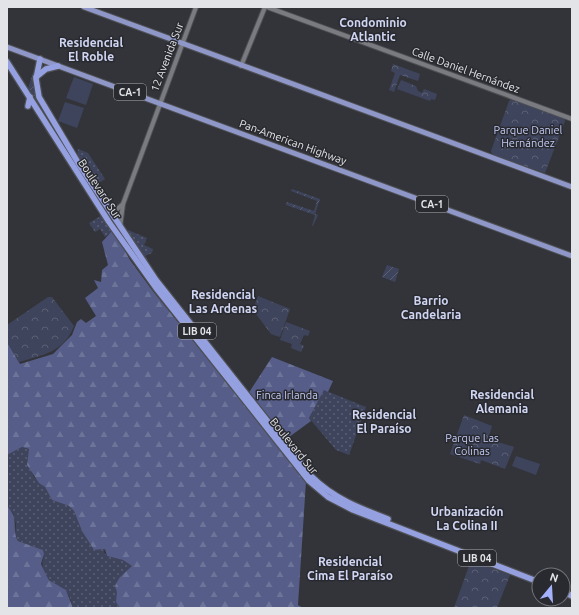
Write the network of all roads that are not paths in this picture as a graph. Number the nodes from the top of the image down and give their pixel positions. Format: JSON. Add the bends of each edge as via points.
{"nodes":[{"id":1,"x":84,"y":7,"type":"edge"},
{"id":2,"x":196,"y":7,"type":"edge"},
{"id":3,"x":266,"y":7,"type":"edge"},
{"id":4,"x":181,"y":44,"type":"junction"},
{"id":5,"x":7,"y":47,"type":"edge"},
{"id":6,"x":40,"y":59,"type":"junction"},
{"id":7,"x":7,"y":62,"type":"edge"},
{"id":8,"x":58,"y":66,"type":"junction"},
{"id":9,"x":242,"y":66,"type":"junction"},
{"id":10,"x":36,"y":77,"type":"junction"},
{"id":11,"x":30,"y":97,"type":"junction"},
{"id":12,"x":160,"y":103,"type":"junction"},
{"id":13,"x":28,"y":106,"type":"dead end"},
{"id":14,"x":570,"y":119,"type":"edge"},
{"id":15,"x":572,"y":187,"type":"edge"},
{"id":16,"x":123,"y":204,"type":"junction"},
{"id":17,"x":109,"y":209,"type":"junction"},
{"id":18,"x":120,"y":227,"type":"junction"},
{"id":19,"x":572,"y":256,"type":"edge"},
{"id":20,"x":531,"y":576,"type":"edge"},
{"id":21,"x":531,"y":579,"type":"edge"}],
"edges":[{"from":1,"to":4,"type":"main road"},
{"from":2,"to":4,"type":"street","name":"12 Avenida Sur"},
{"from":3,"to":9,"type":"street"},
{"from":3,"to":14,"type":"street","name":"Calle Daniel Hernández"},
{"from":4,"to":9,"type":"main road"},
{"from":4,"to":12,"type":"street","name":"12 Avenida Sur"},
{"from":5,"to":6,"type":"main road","name":"Pan-American Highway","number":"CA-1"},
{"from":6,"to":8,"type":"main road","name":"Pan-American Highway","number":"CA-1"},
{"from":6,"to":10,"type":"highway","name":"Boulevard Sur","number":"LIB 04"},
{"from":7,"to":11,"type":"highway","name":"Boulevard Sur","number":"LIB 04"},
{"from":8,"to":10,"type":"highway","via":[[46,69]]},
{"from":8,"to":12,"type":"main road","name":"Pan-American Highway","number":"CA-1"},
{"from":9,"to":15,"type":"main road"},
{"from":10,"to":17,"type":"highway","name":"Boulevard Sur","number":"LIB 04","via":[[36,86],[42,102],[65,143]]},
{"from":11,"to":13,"type":"highway"},
{"from":11,"to":21,"type":"highway","name":"Boulevard Sur","number":"LIB 04","via":[[109,222],[156,288],[309,481],[328,497],[352,510]]},
{"from":12,"to":16,"type":"street","name":"12 Avenida Sur"},
{"from":12,"to":19,"type":"main road","name":"Pan-American Highway","number":"CA-1"},
{"from":16,"to":17,"type":"street","via":[[116,210]]},
{"from":16,"to":18,"type":"street","name":"12 Avenida Sur"},
{"from":17,"to":18,"type":"highway","name":"Boulevard Sur","number":"LIB 04"},
{"from":18,"to":20,"type":"highway","name":"Boulevard Sur","number":"LIB 04","via":[[156,280],[318,484],[354,506]]}]}
